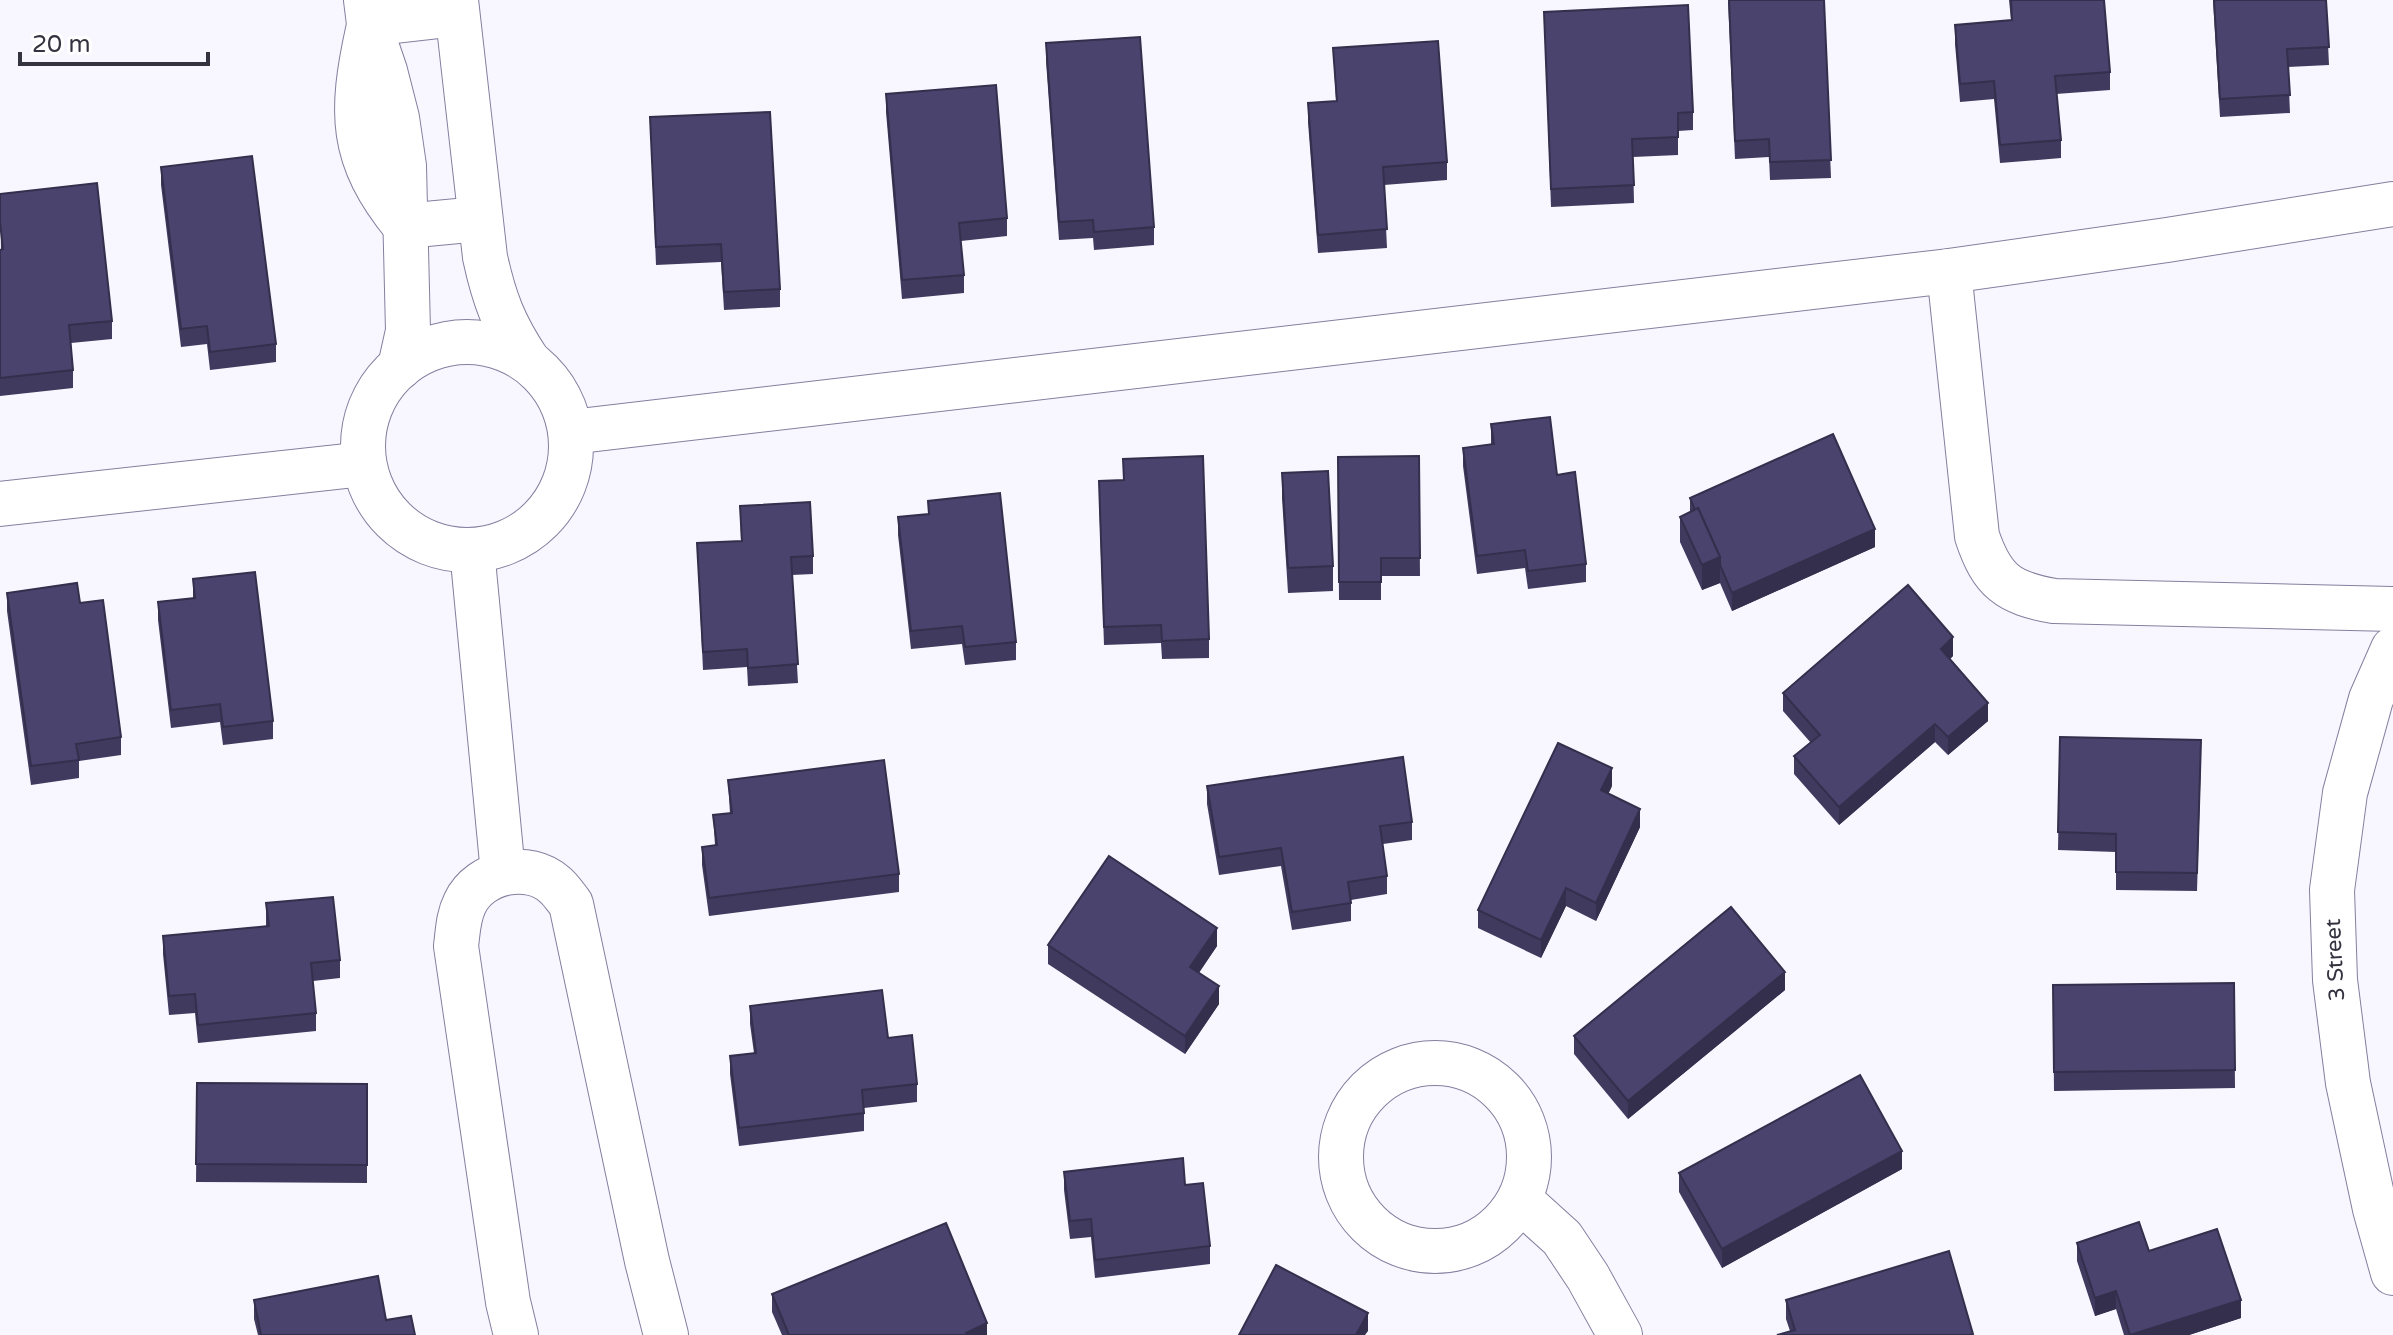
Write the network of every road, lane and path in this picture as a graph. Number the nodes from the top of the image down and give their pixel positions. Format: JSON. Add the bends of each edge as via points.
{"nodes":[{"id":1,"x":457,"y":7,"type":"edge"},
{"id":2,"x":368,"y":12,"type":"edge"},
{"id":3,"x":2393,"y":204,"type":"edge"},
{"id":4,"x":479,"y":219,"type":"junction"},
{"id":5,"x":405,"y":226,"type":"junction"},
{"id":6,"x":1949,"y":271,"type":"junction"},
{"id":7,"x":528,"y":361,"type":"junction"},
{"id":8,"x":400,"y":367,"type":"junction"},
{"id":9,"x":571,"y":432,"type":"junction"},
{"id":10,"x":364,"y":464,"type":"junction"},
{"id":11,"x":0,"y":504,"type":"edge"},
{"id":12,"x":472,"y":550,"type":"junction"},
{"id":13,"x":2393,"y":609,"type":"edge"},
{"id":14,"x":2393,"y":649,"type":"edge"},
{"id":15,"x":503,"y":873,"type":"junction"},
{"id":16,"x":1520,"y":1200,"type":"junction"},
{"id":17,"x":2393,"y":1273,"type":"edge"},
{"id":18,"x":516,"y":1335,"type":"edge"},
{"id":19,"x":666,"y":1335,"type":"edge"},
{"id":20,"x":1620,"y":1335,"type":"edge"}],
"edges":[{"from":1,"to":2,"type":"street"},
{"from":1,"to":4,"type":"street"},
{"from":2,"to":5,"type":"street","via":[[397,118]]},
{"from":3,"to":6,"type":"street"},
{"from":4,"to":5,"type":"street"},
{"from":4,"to":7,"type":"street","via":[[493,294]]},
{"from":5,"to":8,"type":"street","via":[[408,331]]},
{"from":6,"to":9,"type":"street"},
{"from":6,"to":13,"type":"street","via":[[1977,536],[1986,562],[2003,583],[2026,596],[2054,601]]},
{"from":7,"to":8,"type":"street","via":[[496,346],[462,342],[429,350]]},
{"from":7,"to":9,"type":"street","via":[[563,405]]},
{"from":8,"to":10,"type":"street","via":[[377,394],[364,428]]},
{"from":9,"to":12,"type":"street","via":[[570,466],[558,498],[536,525],[506,543]]},
{"from":10,"to":11,"type":"street"},
{"from":10,"to":12,"type":"street","via":[[373,492],[390,517],[414,536],[441,547]]},
{"from":12,"to":15,"type":"street"},
{"from":14,"to":17,"type":"street","name":"3 Street","via":[[2371,699],[2345,793],[2332,890],[2335,980],[2348,1083]]},
{"from":15,"to":18,"type":"street","via":[[482,882],[466,900],[456,946]]},
{"from":15,"to":19,"type":"street","via":[[529,872],[554,883],[571,904]]},
{"from":16,"to":16,"type":"street","via":[[1530,1171],[1529,1141],[1518,1111],[1499,1087],[1474,1071],[1444,1062],[1414,1065],[1386,1076],[1363,1096],[1347,1123],[1340,1153],[1345,1185],[1359,1213],[1382,1235],[1411,1248],[1443,1251],[1475,1243],[1501,1225]]},
{"from":16,"to":20,"type":"street","via":[[1562,1238]]}]}
